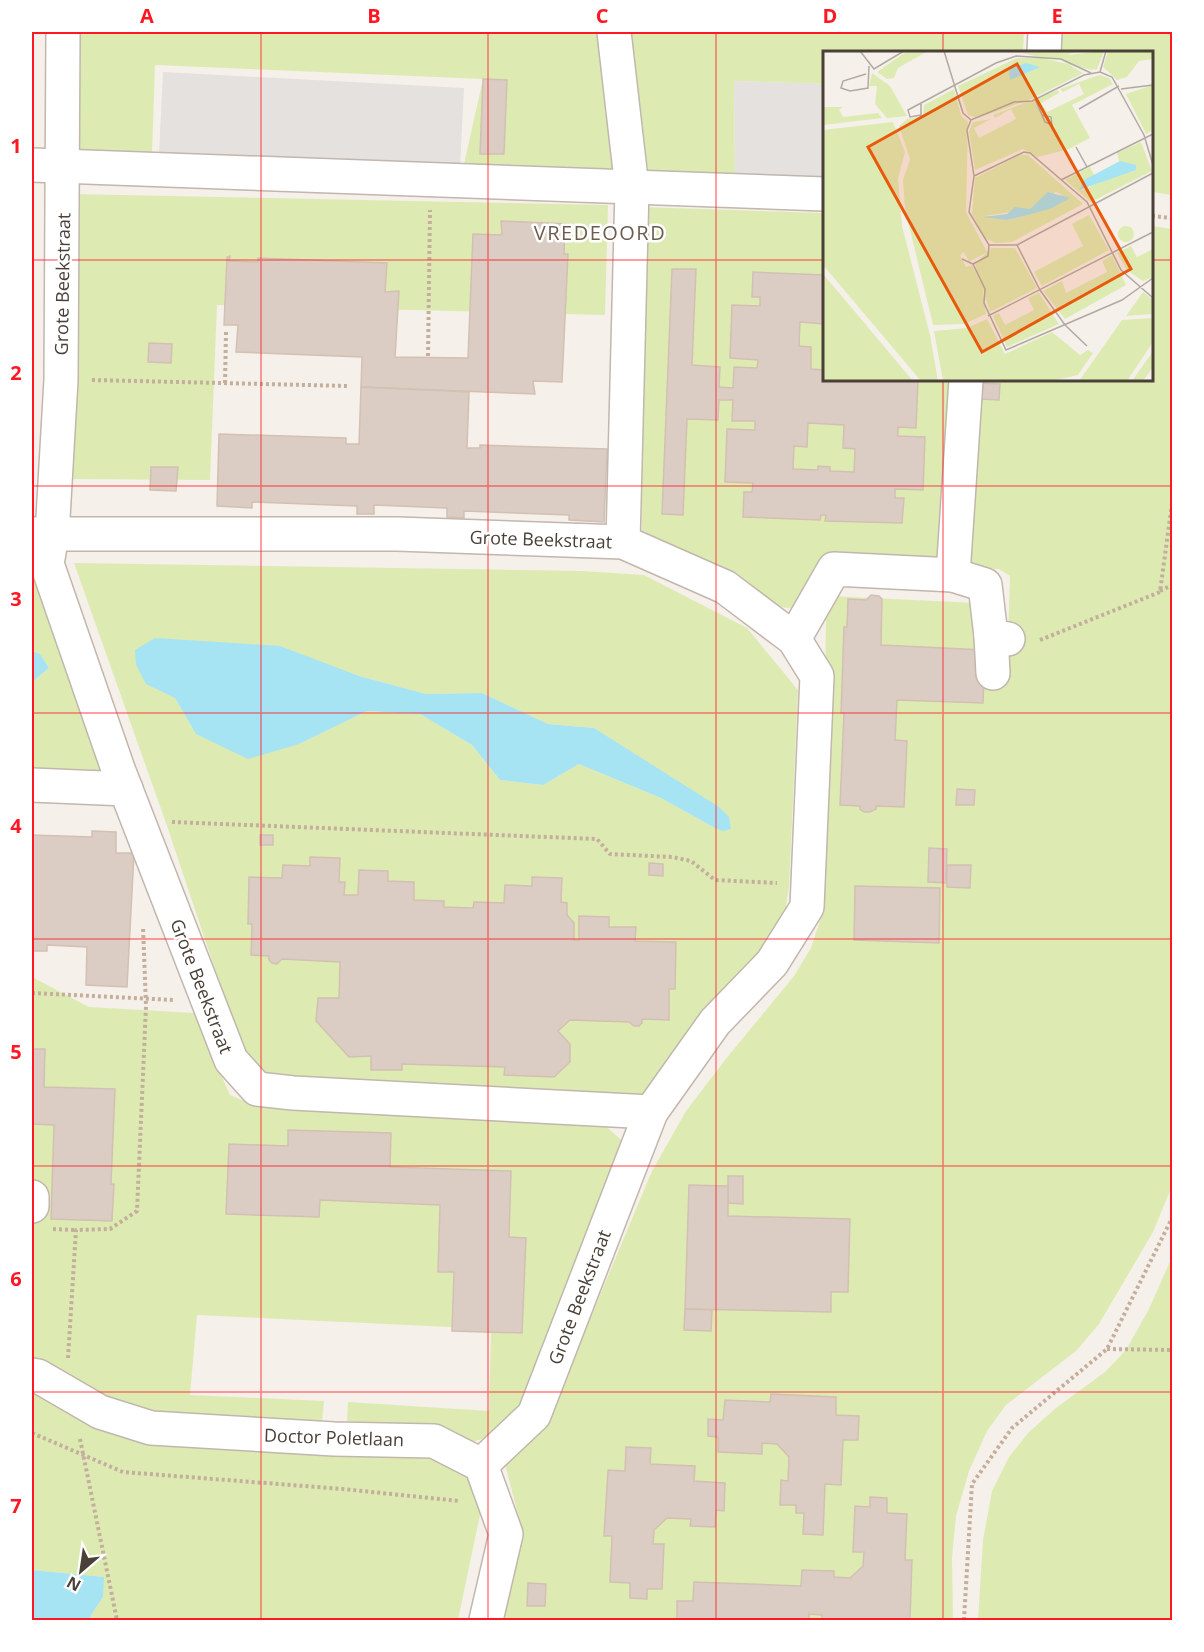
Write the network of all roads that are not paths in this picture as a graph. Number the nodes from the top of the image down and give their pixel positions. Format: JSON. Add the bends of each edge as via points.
{"nodes":[{"id":1,"x":63,"y":32,"type":"edge"},
{"id":2,"x":614,"y":32,"type":"edge"},
{"id":3,"x":1045,"y":32,"type":"edge"},
{"id":4,"x":1044,"y":51,"type":"edge"},
{"id":5,"x":47,"y":166,"type":"edge"},
{"id":6,"x":632,"y":188,"type":"junction"},
{"id":7,"x":823,"y":194,"type":"edge"},
{"id":8,"x":966,"y":381,"type":"edge"},
{"id":9,"x":42,"y":535,"type":"edge"},
{"id":10,"x":623,"y":542,"type":"junction"},
{"id":11,"x":953,"y":575,"type":"junction"},
{"id":12,"x":794,"y":639,"type":"junction"},
{"id":13,"x":993,"y":674,"type":"dead end"},
{"id":14,"x":32,"y":785,"type":"edge"},
{"id":15,"x":126,"y":789,"type":"junction"},
{"id":16,"x":651,"y":1112,"type":"junction"},
{"id":17,"x":32,"y":1197,"type":"edge"},
{"id":18,"x":32,"y":1206,"type":"edge"},
{"id":19,"x":32,"y":1376,"type":"edge"},
{"id":20,"x":481,"y":1465,"type":"junction"},
{"id":21,"x":486,"y":1620,"type":"edge"}],
"edges":[{"from":1,"to":5,"type":"street","name":"Grote Beekstraat"},
{"from":2,"to":6,"type":"street"},
{"from":3,"to":4,"type":"street"},
{"from":5,"to":6,"type":"street"},
{"from":5,"to":9,"type":"street","name":"Grote Beekstraat","via":[[61,380]]},
{"from":6,"to":7,"type":"street"},
{"from":6,"to":10,"type":"street"},
{"from":8,"to":11,"type":"street"},
{"from":9,"to":10,"type":"street","name":"Grote Beekstraat","via":[[397,534]]},
{"from":9,"to":15,"type":"street","name":"Grote Beekstraat","via":[[47,564]]},
{"from":10,"to":12,"type":"street","name":"Grote Beekstraat","via":[[725,587]]},
{"from":11,"to":12,"type":"street","via":[[834,569]]},
{"from":11,"to":13,"type":"street","via":[[985,585],[999,637]]},
{"from":12,"to":16,"type":"street","name":"Grote Beekstraat","via":[[817,676],[807,907],[772,963],[715,1022]]},
{"from":14,"to":15,"type":"street"},
{"from":15,"to":16,"type":"street","name":"Grote Beekstraat","via":[[231,1060],[257,1089]]},
{"from":16,"to":20,"type":"street","name":"Grote Beekstraat","via":[[534,1415]]},
{"from":17,"to":18,"type":"street"},
{"from":19,"to":20,"type":"street","name":"Doctor Poletlaan","via":[[100,1412],[151,1428],[434,1441]]},
{"from":20,"to":21,"type":"street","via":[[506,1534]]}]}
